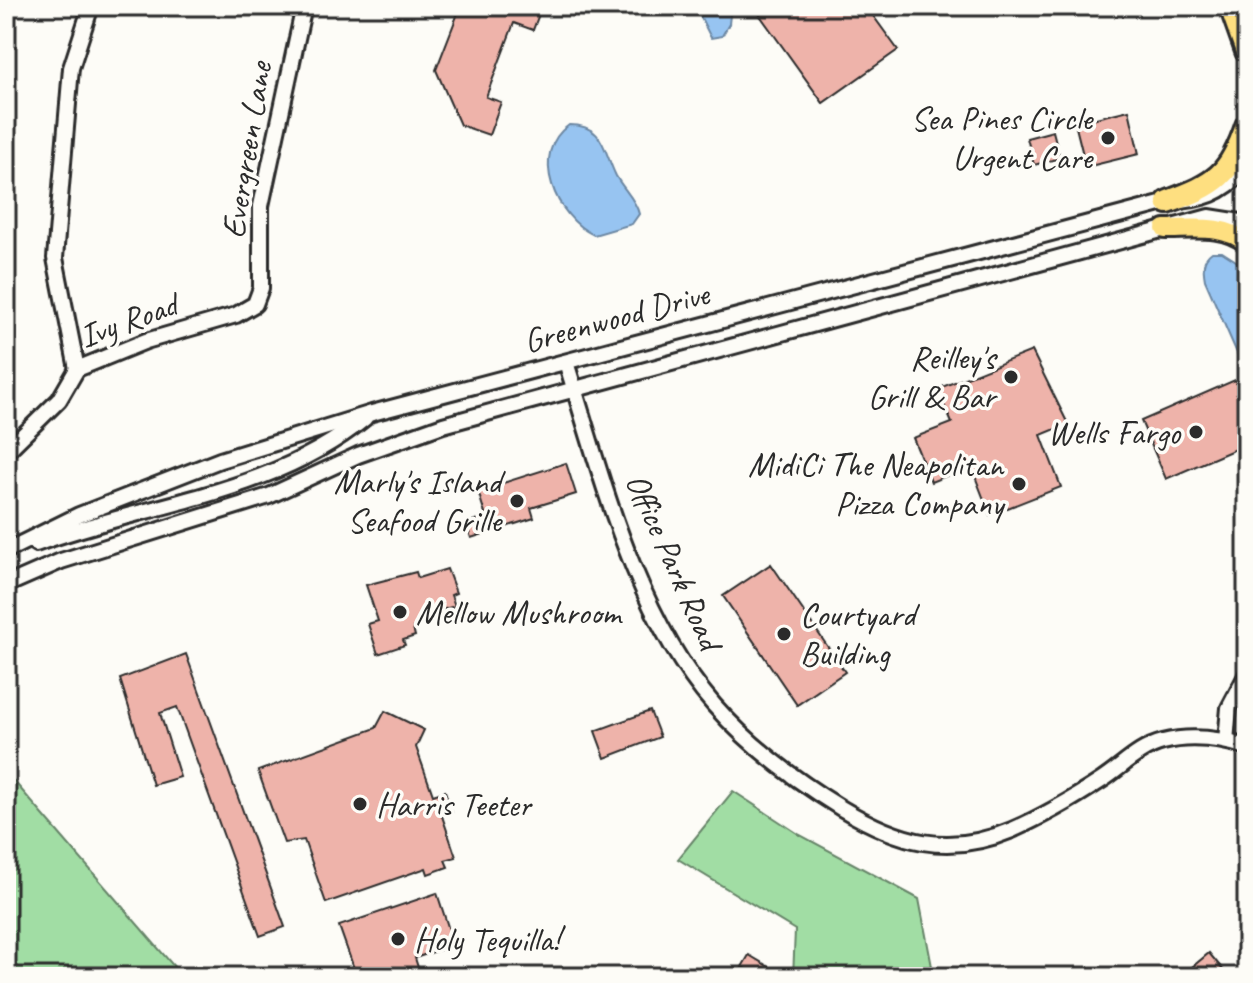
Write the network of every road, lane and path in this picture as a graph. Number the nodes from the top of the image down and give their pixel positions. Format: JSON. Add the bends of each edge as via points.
{"nodes":[{"id":1,"x":91,"y":6,"type":"edge"},
{"id":2,"x":304,"y":6,"type":"edge"},
{"id":3,"x":1232,"y":6,"type":"edge"},
{"id":4,"x":1247,"y":36,"type":"edge"},
{"id":5,"x":1247,"y":51,"type":"edge"},
{"id":6,"x":1247,"y":126,"type":"edge"},
{"id":7,"x":1247,"y":168,"type":"edge"},
{"id":8,"x":1168,"y":202,"type":"junction"},
{"id":9,"x":1247,"y":223,"type":"edge"},
{"id":10,"x":1165,"y":229,"type":"junction"},
{"id":11,"x":1247,"y":243,"type":"edge"},
{"id":12,"x":255,"y":304,"type":"joint"},
{"id":13,"x":566,"y":362,"type":"junction"},
{"id":14,"x":77,"y":369,"type":"junction"},
{"id":15,"x":574,"y":390,"type":"junction"},
{"id":16,"x":372,"y":413,"type":"junction"},
{"id":17,"x":6,"y":452,"type":"edge"},
{"id":18,"x":6,"y":553,"type":"edge"},
{"id":19,"x":6,"y":585,"type":"edge"},
{"id":20,"x":1247,"y":674,"type":"edge"},
{"id":21,"x":1226,"y":741,"type":"junction"},
{"id":22,"x":1247,"y":747,"type":"edge"}],
"edges":[{"from":1,"to":14,"type":"street","via":[[71,68],[55,258]]},
{"from":2,"to":12,"type":"street","name":"Evergreen Lane","via":[[261,206],[261,288]]},
{"from":3,"to":4,"type":"highway"},
{"from":3,"to":5,"type":"highway"},
{"from":6,"to":8,"type":"highway","via":[[1218,181]]},
{"from":7,"to":8,"type":"street","name":"Greenwood Drive","via":[[1217,195]]},
{"from":8,"to":13,"type":"street","name":"Greenwood Drive"},
{"from":9,"to":10,"type":"street","name":"Greenwood Drive","via":[[1221,216]]},
{"from":10,"to":11,"type":"main road","via":[[1216,229]]},
{"from":10,"to":15,"type":"street","name":"Greenwood Drive"},
{"from":12,"to":14,"type":"street","name":"Ivy Road"},
{"from":13,"to":15,"type":"street","name":"Office Park Road"},
{"from":13,"to":16,"type":"street","name":"Greenwood Drive"},
{"from":14,"to":17,"type":"street","name":"Ivy Road","via":[[59,400]]},
{"from":15,"to":19,"type":"street","name":"Greenwood Drive","via":[[395,441],[269,496],[61,561]]},
{"from":15,"to":21,"type":"street","name":"Office Park Road","via":[[632,559],[688,670],[742,733],[862,821],[919,842],[977,843],[1054,811],[1150,746],[1179,740]]},
{"from":16,"to":18,"type":"street","name":"Greenwood Drive","via":[[220,460],[79,515]]},
{"from":16,"to":18,"type":"street","name":"Greenwood Drive","via":[[318,451],[259,477]]},
{"from":20,"to":21,"type":"street","via":[[1229,708]]},
{"from":21,"to":22,"type":"street","name":"Office Park Road"}]}
